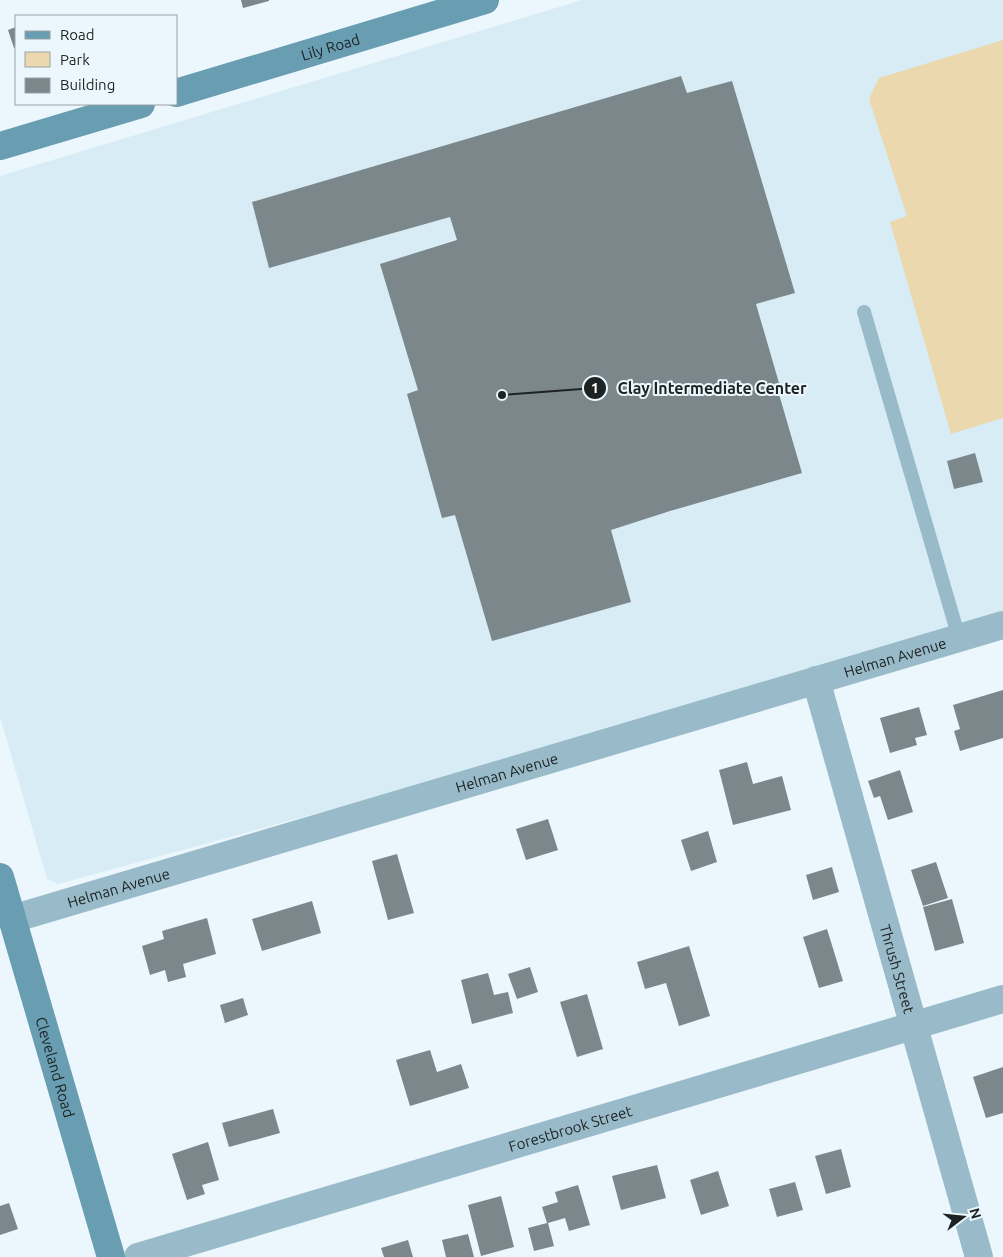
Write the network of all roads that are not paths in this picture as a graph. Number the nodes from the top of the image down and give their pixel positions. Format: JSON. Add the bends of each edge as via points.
{"nodes":[{"id":1,"x":485,"y":0,"type":"edge"},
{"id":2,"x":178,"y":92,"type":"edge"},
{"id":3,"x":137,"y":105,"type":"edge"},
{"id":4,"x":0,"y":146,"type":"edge"},
{"id":5,"x":864,"y":312,"type":"dead end"},
{"id":6,"x":1003,"y":625,"type":"edge"},
{"id":7,"x":959,"y":638,"type":"junction"},
{"id":8,"x":816,"y":680,"type":"junction"},
{"id":9,"x":0,"y":877,"type":"edge"},
{"id":10,"x":12,"y":919,"type":"junction"},
{"id":11,"x":1003,"y":999,"type":"edge"},
{"id":12,"x":913,"y":1025,"type":"junction"},
{"id":13,"x":111,"y":1257,"type":"edge"},
{"id":14,"x":138,"y":1257,"type":"edge"},
{"id":15,"x":979,"y":1257,"type":"edge"}],
"edges":[{"from":1,"to":2,"type":"street","name":"Lily Road"},
{"from":3,"to":4,"type":"street"},
{"from":5,"to":7,"type":"lane"},
{"from":6,"to":7,"type":"street","name":"Helman Avenue"},
{"from":7,"to":8,"type":"street","name":"Helman Avenue"},
{"from":8,"to":10,"type":"street","name":"Helman Avenue"},
{"from":8,"to":12,"type":"street","name":"Thrush Street"},
{"from":9,"to":10,"type":"street","name":"Cleveland Road"},
{"from":10,"to":13,"type":"street","name":"Cleveland Road"},
{"from":11,"to":12,"type":"street","name":"Forestbrook Street"},
{"from":12,"to":14,"type":"street","name":"Forestbrook Street"},
{"from":12,"to":15,"type":"street","name":"Thrush Street"}]}
